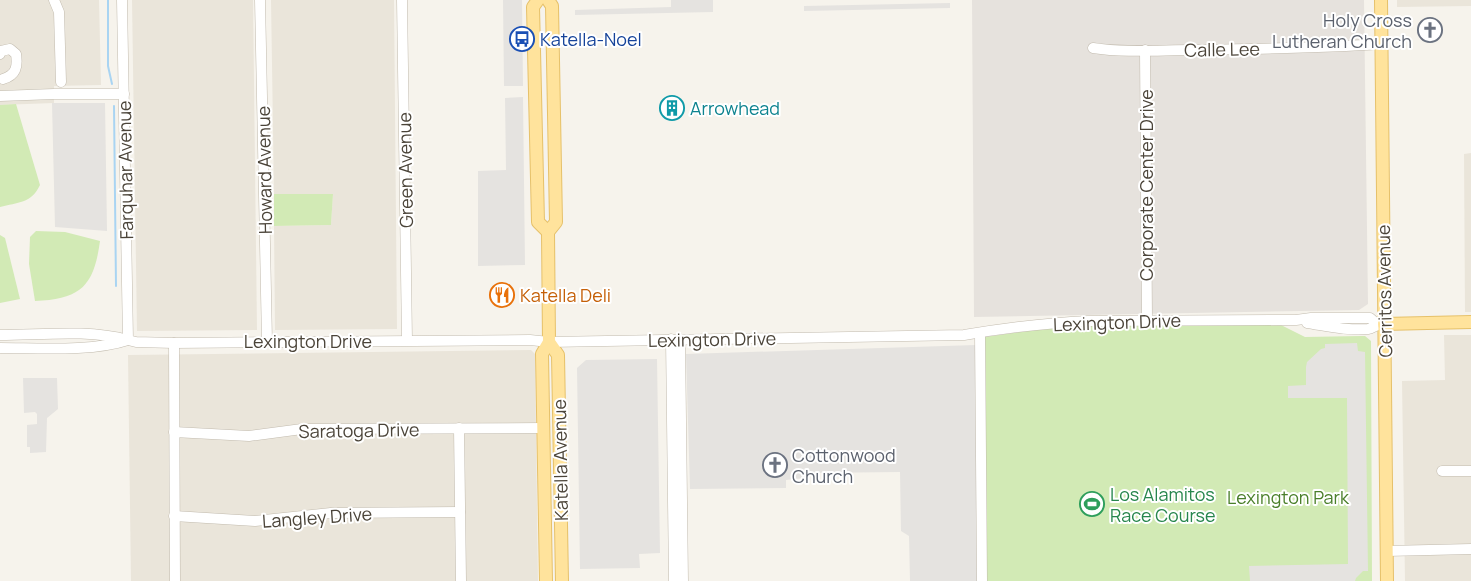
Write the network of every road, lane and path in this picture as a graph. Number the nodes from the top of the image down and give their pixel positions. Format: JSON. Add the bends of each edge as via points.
{"nodes":[{"id":1,"x":54,"y":0,"type":"edge"},
{"id":2,"x":122,"y":0,"type":"edge"},
{"id":3,"x":260,"y":0,"type":"edge"},
{"id":4,"x":402,"y":0,"type":"edge"},
{"id":5,"x":538,"y":0,"type":"edge"},
{"id":6,"x":548,"y":0,"type":"edge"},
{"id":7,"x":1381,"y":0,"type":"edge"},
{"id":8,"x":1381,"y":44,"type":"junction"},
{"id":9,"x":1093,"y":48,"type":"dead end"},
{"id":10,"x":1145,"y":50,"type":"junction"},
{"id":11,"x":0,"y":54,"type":"edge"},
{"id":12,"x":1,"y":77,"type":"edge"},
{"id":13,"x":61,"y":82,"type":"dead end"},
{"id":14,"x":124,"y":94,"type":"junction"},
{"id":15,"x":1,"y":96,"type":"edge"},
{"id":16,"x":548,"y":232,"type":"junction"},
{"id":17,"x":1147,"y":320,"type":"junction"},
{"id":18,"x":1471,"y":322,"type":"edge"},
{"id":19,"x":1380,"y":324,"type":"junction"},
{"id":20,"x":980,"y":332,"type":"junction"},
{"id":21,"x":0,"y":335,"type":"edge"},
{"id":22,"x":675,"y":339,"type":"junction"},
{"id":23,"x":128,"y":340,"type":"junction"},
{"id":24,"x":407,"y":340,"type":"junction"},
{"id":25,"x":267,"y":341,"type":"junction"},
{"id":26,"x":549,"y":342,"type":"junction"},
{"id":27,"x":174,"y":343,"type":"junction"},
{"id":28,"x":0,"y":348,"type":"edge"},
{"id":29,"x":459,"y":428,"type":"junction"},
{"id":30,"x":544,"y":428,"type":"junction"},
{"id":31,"x":174,"y":432,"type":"junction"},
{"id":32,"x":1471,"y":471,"type":"edge"},
{"id":33,"x":1442,"y":472,"type":"dead end"},
{"id":34,"x":460,"y":512,"type":"junction"},
{"id":35,"x":174,"y":516,"type":"junction"},
{"id":36,"x":1471,"y":549,"type":"edge"},
{"id":37,"x":1386,"y":551,"type":"junction"},
{"id":38,"x":175,"y":581,"type":"edge"},
{"id":39,"x":461,"y":581,"type":"edge"},
{"id":40,"x":546,"y":581,"type":"edge"},
{"id":41,"x":562,"y":581,"type":"edge"},
{"id":42,"x":674,"y":581,"type":"edge"},
{"id":43,"x":683,"y":581,"type":"edge"},
{"id":44,"x":982,"y":581,"type":"edge"},
{"id":45,"x":1387,"y":581,"type":"edge"}],
"edges":[{"from":1,"to":13,"type":"street","via":[[59,12]]},
{"from":2,"to":14,"type":"street","name":"Farquhar Avenue"},
{"from":3,"to":25,"type":"street","name":"Howard Avenue"},
{"from":4,"to":24,"type":"street","name":"Green Avenue"},
{"from":5,"to":16,"type":"main road","name":"Katella Avenue","via":[[533,6],[538,222]]},
{"from":6,"to":16,"type":"main road","name":"Katella Avenue","via":[[552,6],[556,222]]},
{"from":7,"to":8,"type":"main road","name":"Cerritos Avenue"},
{"from":8,"to":10,"type":"street","name":"Calle Lee","via":[[1307,49]]},
{"from":8,"to":19,"type":"main road","name":"Cerritos Avenue"},
{"from":9,"to":10,"type":"street","name":"Calle Lee"},
{"from":10,"to":17,"type":"street","name":"Corporate Center Drive"},
{"from":11,"to":12,"type":"street","via":[[10,49],[16,54],[18,64],[14,74]]},
{"from":12,"to":15,"type":"street"},
{"from":14,"to":15,"type":"street"},
{"from":14,"to":23,"type":"street","name":"Farquhar Avenue"},
{"from":16,"to":26,"type":"main road","name":"Katella Avenue"},
{"from":17,"to":19,"type":"street","name":"Lexington Drive","via":[[1370,318]]},
{"from":17,"to":20,"type":"street","name":"Lexington Drive","via":[[1062,322]]},
{"from":18,"to":19,"type":"main road"},
{"from":19,"to":37,"type":"main road","name":"Cerritos Avenue"},
{"from":20,"to":22,"type":"street","name":"Lexington Drive","via":[[964,335]]},
{"from":20,"to":44,"type":"street"},
{"from":21,"to":23,"type":"street","name":"Lexington Drive","via":[[80,334]]},
{"from":22,"to":26,"type":"street","name":"Lexington Drive"},
{"from":22,"to":42,"type":"street"},
{"from":22,"to":43,"type":"street"},
{"from":23,"to":27,"type":"street","name":"Lexington Drive"},
{"from":23,"to":28,"type":"street","name":"Lexington Drive","via":[[82,347]]},
{"from":24,"to":25,"type":"street","name":"Lexington Drive"},
{"from":24,"to":26,"type":"street","name":"Lexington Drive"},
{"from":25,"to":27,"type":"street","name":"Lexington Drive"},
{"from":26,"to":30,"type":"main road","name":"Katella Avenue","via":[[542,354]]},
{"from":26,"to":41,"type":"main road","name":"Katella Avenue","via":[[558,355]]},
{"from":27,"to":31,"type":"street"},
{"from":29,"to":30,"type":"street","name":"Saratoga Drive"},
{"from":29,"to":31,"type":"street","name":"Saratoga Drive","via":[[302,429],[249,436]]},
{"from":29,"to":34,"type":"street"},
{"from":30,"to":40,"type":"main road","name":"Katella Avenue"},
{"from":31,"to":35,"type":"street"},
{"from":32,"to":33,"type":"street"},
{"from":34,"to":35,"type":"street","name":"Langley Drive","via":[[331,513],[255,521]]},
{"from":34,"to":39,"type":"street"},
{"from":35,"to":38,"type":"street"},
{"from":36,"to":37,"type":"street"},
{"from":37,"to":45,"type":"main road","name":"Cerritos Avenue"}]}
